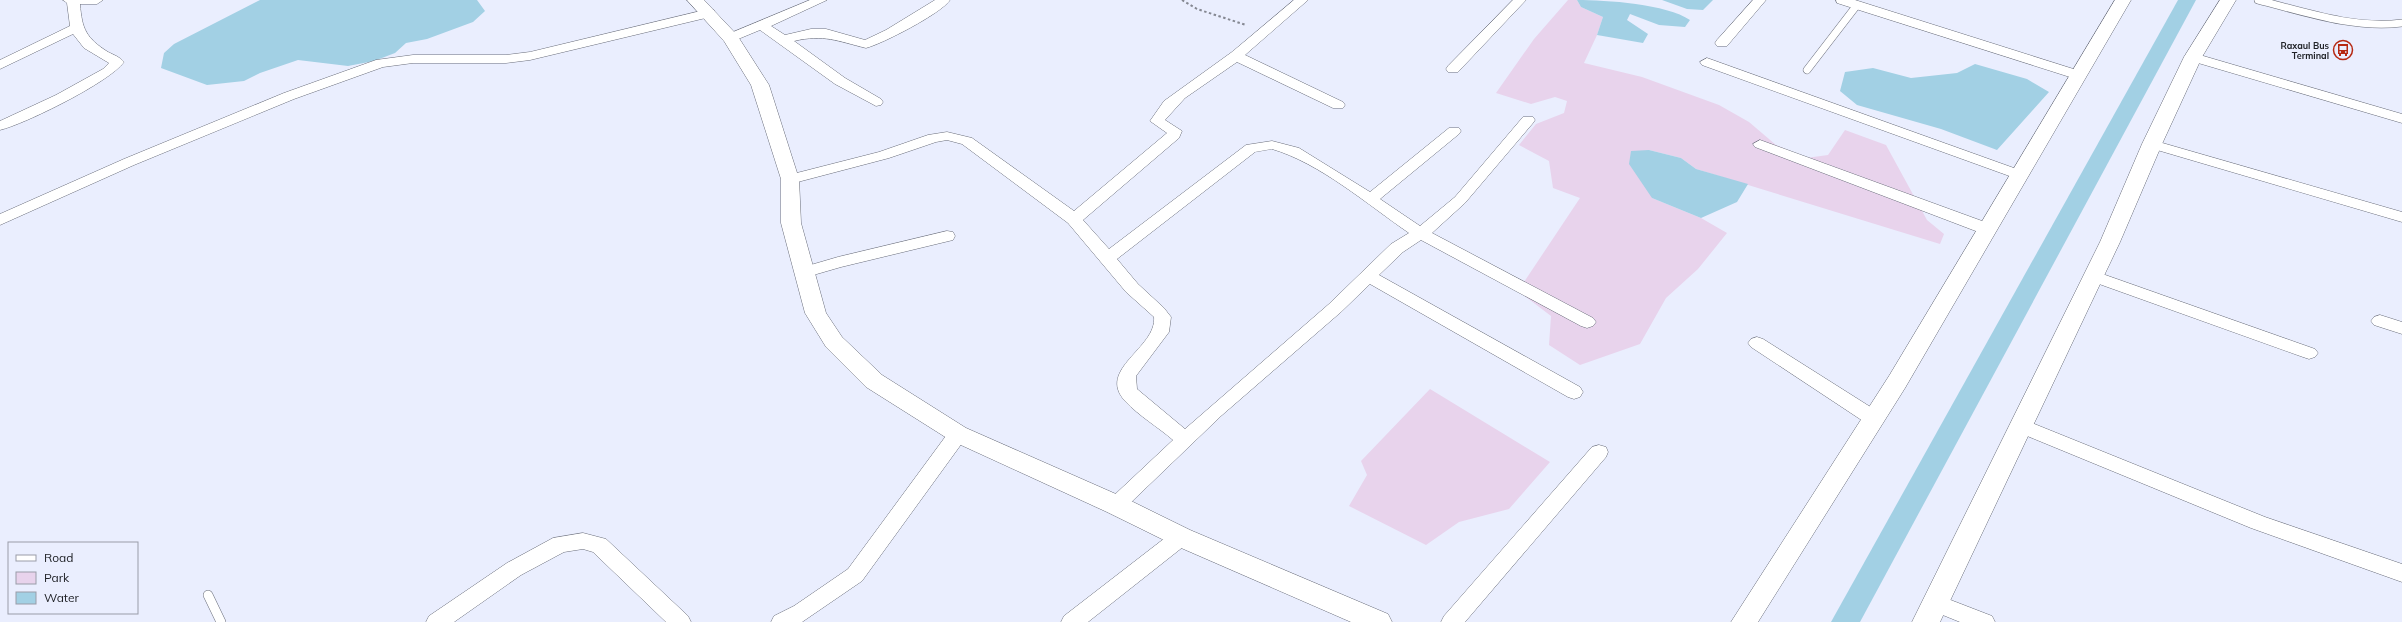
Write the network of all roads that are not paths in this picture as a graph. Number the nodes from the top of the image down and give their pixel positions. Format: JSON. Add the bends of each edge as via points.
{"nodes":[{"id":1,"x":71,"y":0,"type":"edge"},
{"id":2,"x":97,"y":0,"type":"edge"},
{"id":3,"x":821,"y":0,"type":"edge"},
{"id":4,"x":944,"y":0,"type":"edge"},
{"id":5,"x":1302,"y":0,"type":"edge"},
{"id":6,"x":1520,"y":0,"type":"edge"},
{"id":7,"x":1760,"y":0,"type":"edge"},
{"id":8,"x":1842,"y":0,"type":"edge"},
{"id":9,"x":2123,"y":0,"type":"edge"},
{"id":10,"x":2228,"y":0,"type":"edge"},
{"id":11,"x":2258,"y":0,"type":"edge"},
{"id":12,"x":1857,"y":5,"type":"junction"},
{"id":13,"x":702,"y":6,"type":"edge"},
{"id":14,"x":2402,"y":23,"type":"edge"},
{"id":15,"x":762,"y":26,"type":"junction"},
{"id":16,"x":77,"y":27,"type":"junction"},
{"id":17,"x":732,"y":38,"type":"junction"},
{"id":18,"x":784,"y":39,"type":"junction"},
{"id":19,"x":1722,"y":43,"type":"dead end"},
{"id":20,"x":1236,"y":56,"type":"junction"},
{"id":21,"x":2193,"y":57,"type":"junction"},
{"id":22,"x":1708,"y":62,"type":"dead end"},
{"id":23,"x":0,"y":65,"type":"edge"},
{"id":24,"x":1453,"y":69,"type":"dead end"},
{"id":25,"x":1807,"y":70,"type":"dead end"},
{"id":26,"x":2078,"y":75,"type":"junction"},
{"id":27,"x":876,"y":102,"type":"dead end"},
{"id":28,"x":1338,"y":105,"type":"dead end"},
{"id":29,"x":2402,"y":119,"type":"edge"},
{"id":30,"x":1528,"y":120,"type":"dead end"},
{"id":31,"x":0,"y":126,"type":"edge"},
{"id":32,"x":1454,"y":131,"type":"dead end"},
{"id":33,"x":1760,"y":144,"type":"dead end"},
{"id":34,"x":2152,"y":144,"type":"junction"},
{"id":35,"x":2020,"y":175,"type":"junction"},
{"id":36,"x":790,"y":178,"type":"junction"},
{"id":37,"x":1370,"y":199,"type":"junction"},
{"id":38,"x":2402,"y":217,"type":"edge"},
{"id":39,"x":1074,"y":219,"type":"junction"},
{"id":40,"x":0,"y":220,"type":"edge"},
{"id":41,"x":1987,"y":229,"type":"junction"},
{"id":42,"x":1420,"y":233,"type":"junction"},
{"id":43,"x":947,"y":236,"type":"dead end"},
{"id":44,"x":1108,"y":258,"type":"junction"},
{"id":45,"x":804,"y":273,"type":"junction"},
{"id":46,"x":1369,"y":276,"type":"junction"},
{"id":47,"x":2094,"y":276,"type":"junction"},
{"id":48,"x":2380,"y":321,"type":"dead end"},
{"id":49,"x":1587,"y":322,"type":"dead end"},
{"id":50,"x":2402,"y":328,"type":"edge"},
{"id":51,"x":1757,"y":343,"type":"dead end"},
{"id":52,"x":2309,"y":353,"type":"dead end"},
{"id":53,"x":1574,"y":392,"type":"dead end"},
{"id":54,"x":1873,"y":418,"type":"junction"},
{"id":55,"x":2022,"y":426,"type":"junction"},
{"id":56,"x":958,"y":434,"type":"junction"},
{"id":57,"x":1185,"y":439,"type":"junction"},
{"id":58,"x":1599,"y":452,"type":"dead end"},
{"id":59,"x":1116,"y":505,"type":"junction"},
{"id":60,"x":1181,"y":537,"type":"junction"},
{"id":61,"x":2402,"y":573,"type":"edge"},
{"id":62,"x":208,"y":596,"type":"dead end"},
{"id":63,"x":1931,"y":612,"type":"edge"},
{"id":64,"x":1369,"y":620,"type":"edge"},
{"id":65,"x":221,"y":622,"type":"edge"},
{"id":66,"x":437,"y":622,"type":"edge"},
{"id":67,"x":680,"y":622,"type":"edge"},
{"id":68,"x":782,"y":622,"type":"edge"},
{"id":69,"x":1072,"y":622,"type":"edge"},
{"id":70,"x":1452,"y":622,"type":"edge"},
{"id":71,"x":1744,"y":622,"type":"edge"},
{"id":72,"x":1984,"y":622,"type":"edge"}],
"edges":[{"from":1,"to":2,"type":"street"},
{"from":1,"to":16,"type":"street"},
{"from":3,"to":15,"type":"street"},
{"from":4,"to":18,"type":"street","via":[[891,34],[866,44],[826,33],[811,33]]},
{"from":5,"to":20,"type":"street","via":[[1262,30]]},
{"from":6,"to":24,"type":"street"},
{"from":7,"to":19,"type":"street"},
{"from":8,"to":12,"type":"street"},
{"from":9,"to":26,"type":"street"},
{"from":10,"to":21,"type":"main road"},
{"from":11,"to":14,"type":"lane","via":[[2356,23],[2388,26]]},
{"from":12,"to":25,"type":"lane"},
{"from":12,"to":26,"type":"street","via":[[1891,9]]},
{"from":13,"to":17,"type":"street"},
{"from":13,"to":40,"type":"street","via":[[530,56],[506,59],[413,59],[381,63],[289,96],[129,162]]},
{"from":15,"to":17,"type":"street"},
{"from":15,"to":18,"type":"street"},
{"from":16,"to":23,"type":"street"},
{"from":16,"to":31,"type":"street","via":[[83,42],[117,62],[115,67],[61,98]]},
{"from":17,"to":36,"type":"street","via":[[760,85]]},
{"from":18,"to":27,"type":"street","via":[[840,81]]},
{"from":20,"to":28,"type":"street"},
{"from":20,"to":39,"type":"street","via":[[1199,81],[1162,111],[1157,121],[1171,128],[1175,132],[1174,135]]},
{"from":21,"to":29,"type":"street"},
{"from":21,"to":34,"type":"main road"},
{"from":22,"to":35,"type":"street"},
{"from":26,"to":35,"type":"street"},
{"from":30,"to":42,"type":"street","via":[[1460,200]]},
{"from":32,"to":37,"type":"street"},
{"from":33,"to":41,"type":"street"},
{"from":34,"to":38,"type":"street"},
{"from":34,"to":47,"type":"main road"},
{"from":35,"to":41,"type":"street"},
{"from":36,"to":39,"type":"street","via":[[884,155],[933,138],[947,136],[967,141]]},
{"from":36,"to":45,"type":"street","via":[[791,223]]},
{"from":37,"to":42,"type":"street"},
{"from":37,"to":44,"type":"street","via":[[1294,151],[1272,145],[1251,148]]},
{"from":39,"to":44,"type":"street"},
{"from":41,"to":54,"type":"street"},
{"from":42,"to":46,"type":"street","via":[[1397,248]]},
{"from":42,"to":49,"type":"street"},
{"from":43,"to":45,"type":"street","via":[[838,262]]},
{"from":44,"to":57,"type":"street","via":[[1132,289],[1161,314],[1163,321],[1163,328],[1156,340],[1126,376],[1126,386],[1131,396]]},
{"from":45,"to":56,"type":"street","via":[[816,313],[834,342],[874,381]]},
{"from":46,"to":53,"type":"street"},
{"from":46,"to":57,"type":"street"},
{"from":47,"to":52,"type":"street"},
{"from":47,"to":55,"type":"main road"},
{"from":48,"to":50,"type":"street"},
{"from":51,"to":54,"type":"street"},
{"from":54,"to":71,"type":"street","via":[[1768,588]]},
{"from":55,"to":61,"type":"street","via":[[2180,492],[2367,563]]},
{"from":55,"to":63,"type":"main road"},
{"from":56,"to":59,"type":"street"},
{"from":56,"to":68,"type":"street","via":[[855,575]]},
{"from":57,"to":59,"type":"street"},
{"from":58,"to":70,"type":"street"},
{"from":59,"to":60,"type":"street"},
{"from":60,"to":64,"type":"street"},
{"from":60,"to":69,"type":"street"},
{"from":62,"to":65,"type":"lane"},
{"from":63,"to":72,"type":"street"},
{"from":66,"to":67,"type":"street","via":[[514,569],[560,544],[583,542],[599,546]]}]}
